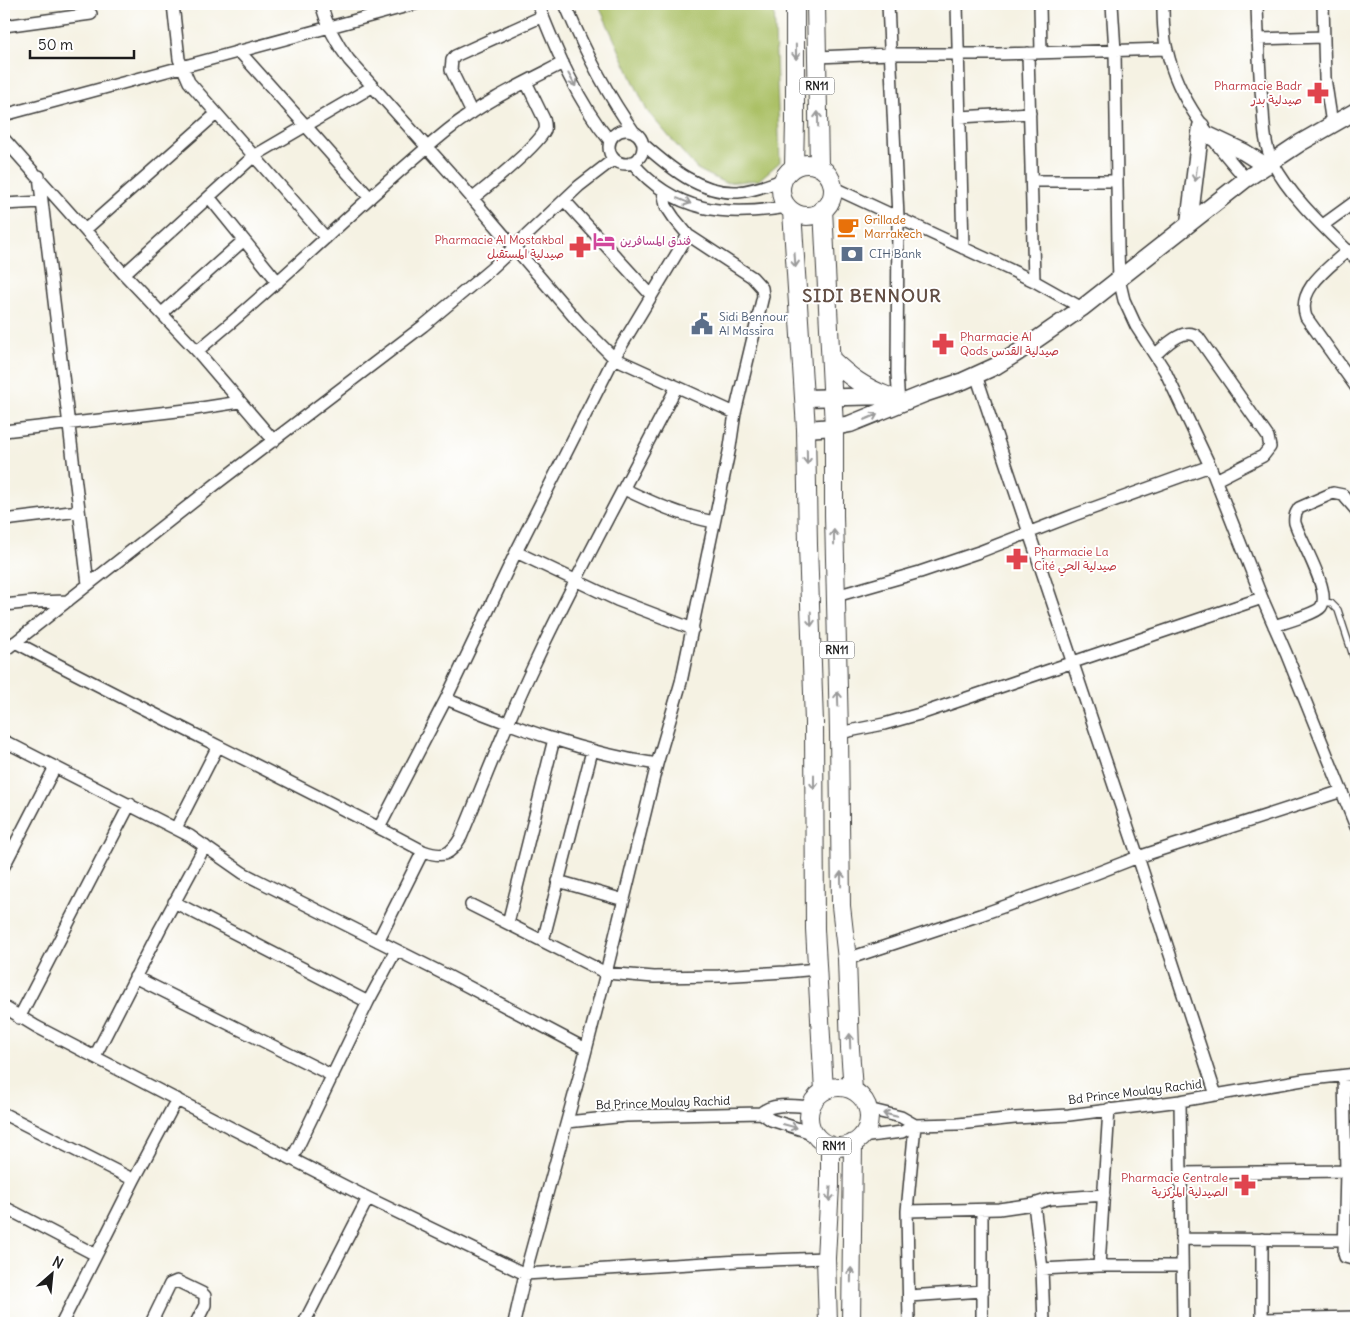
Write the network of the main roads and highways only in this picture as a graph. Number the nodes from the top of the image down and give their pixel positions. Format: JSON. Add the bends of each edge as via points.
{"nodes":[{"id":1,"x":795,"y":4,"type":"edge"},
{"id":2,"x":816,"y":4,"type":"edge"},
{"id":3,"x":1356,"y":111,"type":"edge"},
{"id":4,"x":1269,"y":164,"type":"junction"},
{"id":5,"x":819,"y":167,"type":"junction"},
{"id":6,"x":788,"y":174,"type":"junction"},
{"id":7,"x":790,"y":209,"type":"junction"},
{"id":8,"x":824,"y":209,"type":"junction"},
{"id":9,"x":1190,"y":223,"type":"junction"},
{"id":10,"x":831,"y":359,"type":"junction"},
{"id":11,"x":805,"y":398,"type":"junction"},
{"id":12,"x":833,"y":398,"type":"junction"},
{"id":13,"x":895,"y":399,"type":"junction"},
{"id":14,"x":834,"y":427,"type":"junction"},
{"id":15,"x":806,"y":429,"type":"junction"},
{"id":16,"x":853,"y":1090,"type":"junction"},
{"id":17,"x":824,"y":1091,"type":"junction"},
{"id":18,"x":857,"y":1140,"type":"junction"},
{"id":19,"x":830,"y":1145,"type":"junction"},
{"id":20,"x":828,"y":1323,"type":"edge"},
{"id":21,"x":851,"y":1323,"type":"edge"}],
"edges":[{"from":1,"to":6,"type":"main road","number":"RN11","one_way":true,"via":[[796,121]]},
{"from":5,"to":2,"type":"main road","number":"RN11","one_way":true},
{"from":3,"to":4,"type":"main road"},
{"from":4,"to":9,"type":"main road"},
{"from":4,"to":9,"type":"main road","one_way":true,"via":[[1205,131]]},
{"from":5,"to":6,"type":"main road","via":[[806,164]]},
{"from":5,"to":8,"type":"main road","number":"RN11","via":[[830,179],[832,187],[829,203]]},
{"from":6,"to":7,"type":"main road","number":"RN11","via":[[781,189],[782,198]]},
{"from":7,"to":8,"type":"main road","via":[[803,215]]},
{"from":7,"to":11,"type":"main road","number":"RN11","one_way":true},
{"from":8,"to":10,"type":"main road","number":"RN11"},
{"from":9,"to":13,"type":"main road","via":[[1082,308],[1018,353],[976,375],[924,394]]},
{"from":10,"to":12,"type":"main road","number":"RN11"},
{"from":10,"to":13,"type":"main road","via":[[853,380]]},
{"from":11,"to":12,"type":"main road"},
{"from":11,"to":15,"type":"main road","number":"RN11"},
{"from":12,"to":13,"type":"main road"},
{"from":12,"to":14,"type":"main road","number":"RN11"},
{"from":14,"to":13,"type":"main road","one_way":true,"via":[[863,420]]},
{"from":14,"to":15,"type":"main road"},
{"from":16,"to":14,"type":"main road","number":"RN11","one_way":true,"via":[[847,959],[841,906]]},
{"from":15,"to":17,"type":"main road","number":"RN11","one_way":true,"via":[[814,723],[816,968]]},
{"from":16,"to":17,"type":"main road","via":[[836,1087]]},
{"from":16,"to":18,"type":"main road","number":"RN11","via":[[868,1109],[868,1124]]},
{"from":17,"to":19,"type":"main road","number":"RN11","via":[[817,1096],[809,1116],[815,1134]]},
{"from":18,"to":19,"type":"main road","number":"RN11","via":[[842,1146]]},
{"from":21,"to":18,"type":"main road","number":"RN11","one_way":true},
{"from":19,"to":20,"type":"main road","number":"RN11","one_way":true,"via":[[826,1258]]}]}
